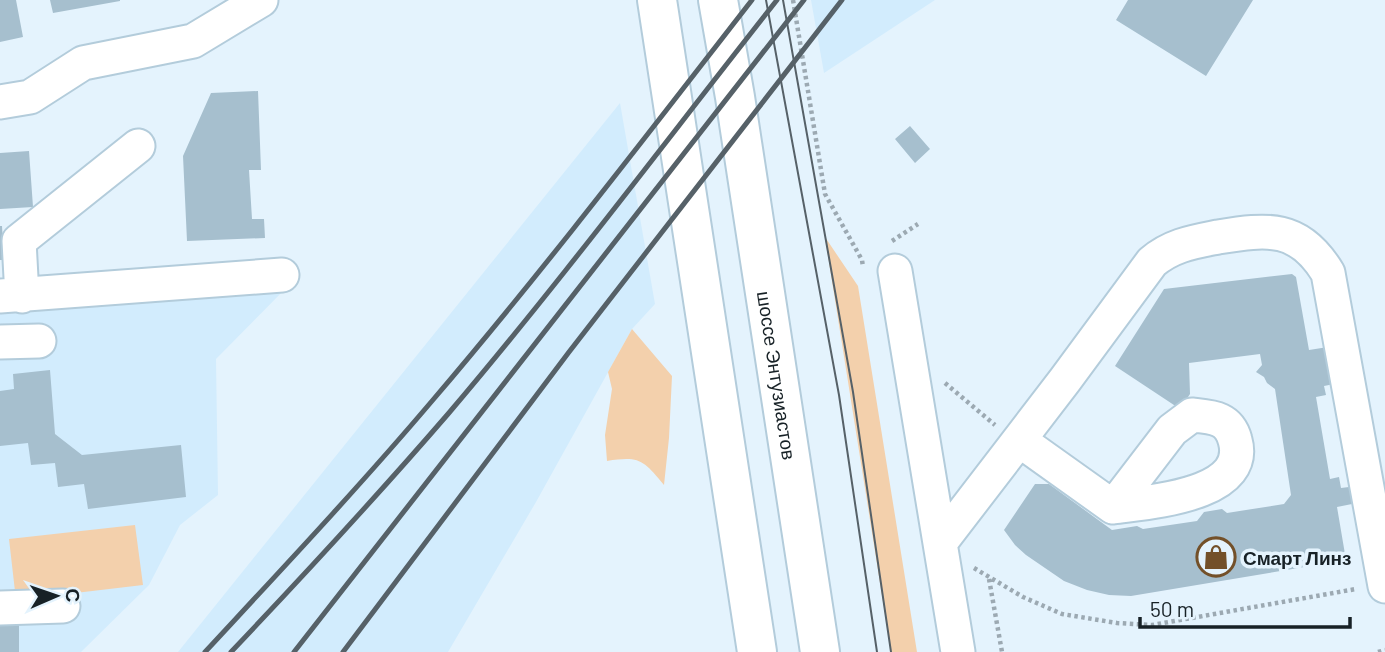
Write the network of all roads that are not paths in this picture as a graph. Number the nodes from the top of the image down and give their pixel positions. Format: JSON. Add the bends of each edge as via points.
{"nodes":[{"id":1,"x":261,"y":0,"type":"edge"},
{"id":2,"x":657,"y":0,"type":"edge"},
{"id":3,"x":718,"y":0,"type":"edge"},
{"id":4,"x":0,"y":102,"type":"edge"},
{"id":5,"x":138,"y":146,"type":"dead end"},
{"id":6,"x":879,"y":270,"type":"road end"},
{"id":7,"x":282,"y":275,"type":"dead end"},
{"id":8,"x":11,"y":296,"type":"edge"},
{"id":9,"x":39,"y":341,"type":"dead end"},
{"id":10,"x":0,"y":342,"type":"edge"},
{"id":11,"x":1018,"y":441,"type":"junction"},
{"id":12,"x":1113,"y":508,"type":"dead end"},
{"id":13,"x":940,"y":543,"type":"junction"},
{"id":14,"x":1385,"y":585,"type":"edge"},
{"id":15,"x":63,"y":606,"type":"dead end"},
{"id":16,"x":0,"y":608,"type":"edge"},
{"id":17,"x":757,"y":652,"type":"edge"},
{"id":18,"x":820,"y":652,"type":"edge"},
{"id":19,"x":958,"y":652,"type":"edge"}],
"edges":[{"from":1,"to":4,"type":"street","via":[[193,41],[83,63],[30,97]]},
{"from":2,"to":17,"type":"main road"},
{"from":3,"to":18,"type":"main road","name":"шоссе Энтузиастов"},
{"from":5,"to":8,"type":"street","via":[[19,241]]},
{"from":6,"to":13,"type":"street","via":[[910,363]]},
{"from":7,"to":8,"type":"street"},
{"from":9,"to":10,"type":"street"},
{"from":11,"to":12,"type":"street"},
{"from":11,"to":13,"type":"street"},
{"from":11,"to":14,"type":"street","via":[[1130,317],[1152,262],[1175,246],[1251,232],[1287,234],[1318,256],[1328,273]]},
{"from":13,"to":19,"type":"street"},
{"from":15,"to":16,"type":"street"}]}
